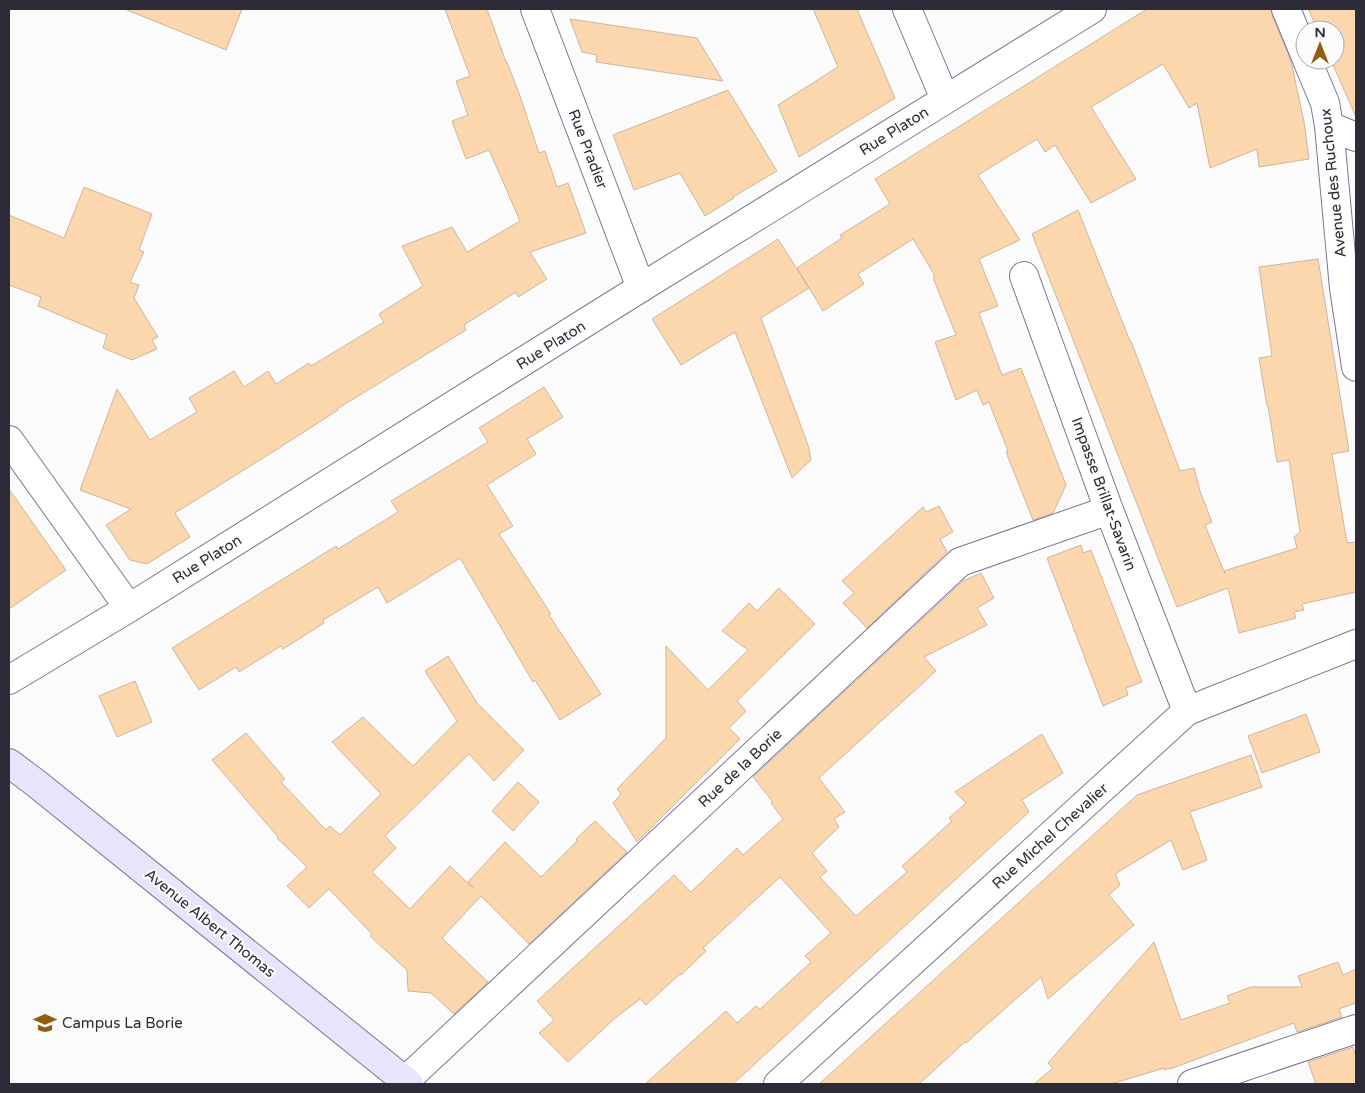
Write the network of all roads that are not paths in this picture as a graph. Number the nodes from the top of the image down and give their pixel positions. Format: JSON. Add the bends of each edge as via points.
{"nodes":[{"id":1,"x":535,"y":9,"type":"edge"},
{"id":2,"x":907,"y":9,"type":"edge"},
{"id":3,"x":1092,"y":9,"type":"edge"},
{"id":4,"x":1286,"y":9,"type":"edge"},
{"id":5,"x":1295,"y":31,"type":"edge"},
{"id":6,"x":1311,"y":70,"type":"edge"},
{"id":7,"x":945,"y":99,"type":"junction"},
{"id":8,"x":1329,"y":126,"type":"junction"},
{"id":9,"x":1356,"y":137,"type":"edge"},
{"id":10,"x":1024,"y":276,"type":"dead end"},
{"id":11,"x":641,"y":288,"type":"junction"},
{"id":12,"x":1356,"y":367,"type":"edge"},
{"id":13,"x":9,"y":440,"type":"edge"},
{"id":14,"x":1109,"y":510,"type":"junction"},
{"id":15,"x":129,"y":608,"type":"junction"},
{"id":16,"x":1356,"y":644,"type":"edge"},
{"id":17,"x":9,"y":680,"type":"edge"},
{"id":18,"x":1187,"y":711,"type":"junction"},
{"id":19,"x":9,"y":763,"type":"edge"},
{"id":20,"x":1356,"y":1029,"type":"edge"},
{"id":21,"x":407,"y":1083,"type":"edge"},
{"id":22,"x":778,"y":1084,"type":"edge"},
{"id":23,"x":1192,"y":1084,"type":"edge"}],
"edges":[{"from":1,"to":11,"type":"street","name":"Rue Pradier"},
{"from":2,"to":7,"type":"street"},
{"from":3,"to":7,"type":"street","name":"Rue Platon"},
{"from":4,"to":5,"type":"street"},
{"from":6,"to":8,"type":"street","name":"Avenue des Ruchoux","via":[[1325,103]]},
{"from":7,"to":11,"type":"street","name":"Rue Platon"},
{"from":8,"to":9,"type":"street"},
{"from":8,"to":12,"type":"street","name":"Avenue des Ruchoux","via":[[1344,288]]},
{"from":10,"to":14,"type":"street","name":"Impasse Brillat-Savarin"},
{"from":11,"to":15,"type":"street","name":"Rue Platon"},
{"from":13,"to":15,"type":"street"},
{"from":14,"to":18,"type":"street","name":"Impasse Brillat-Savarin"},
{"from":14,"to":21,"type":"street","name":"Rue de la Borie","via":[[960,562]]},
{"from":15,"to":17,"type":"street","name":"Rue Platon"},
{"from":16,"to":18,"type":"street","name":"Rue Michel Chevalier"},
{"from":18,"to":22,"type":"street","name":"Rue Michel Chevalier"},
{"from":19,"to":21,"type":"street","name":"Avenue Albert Thomas"},
{"from":20,"to":23,"type":"street"}]}
